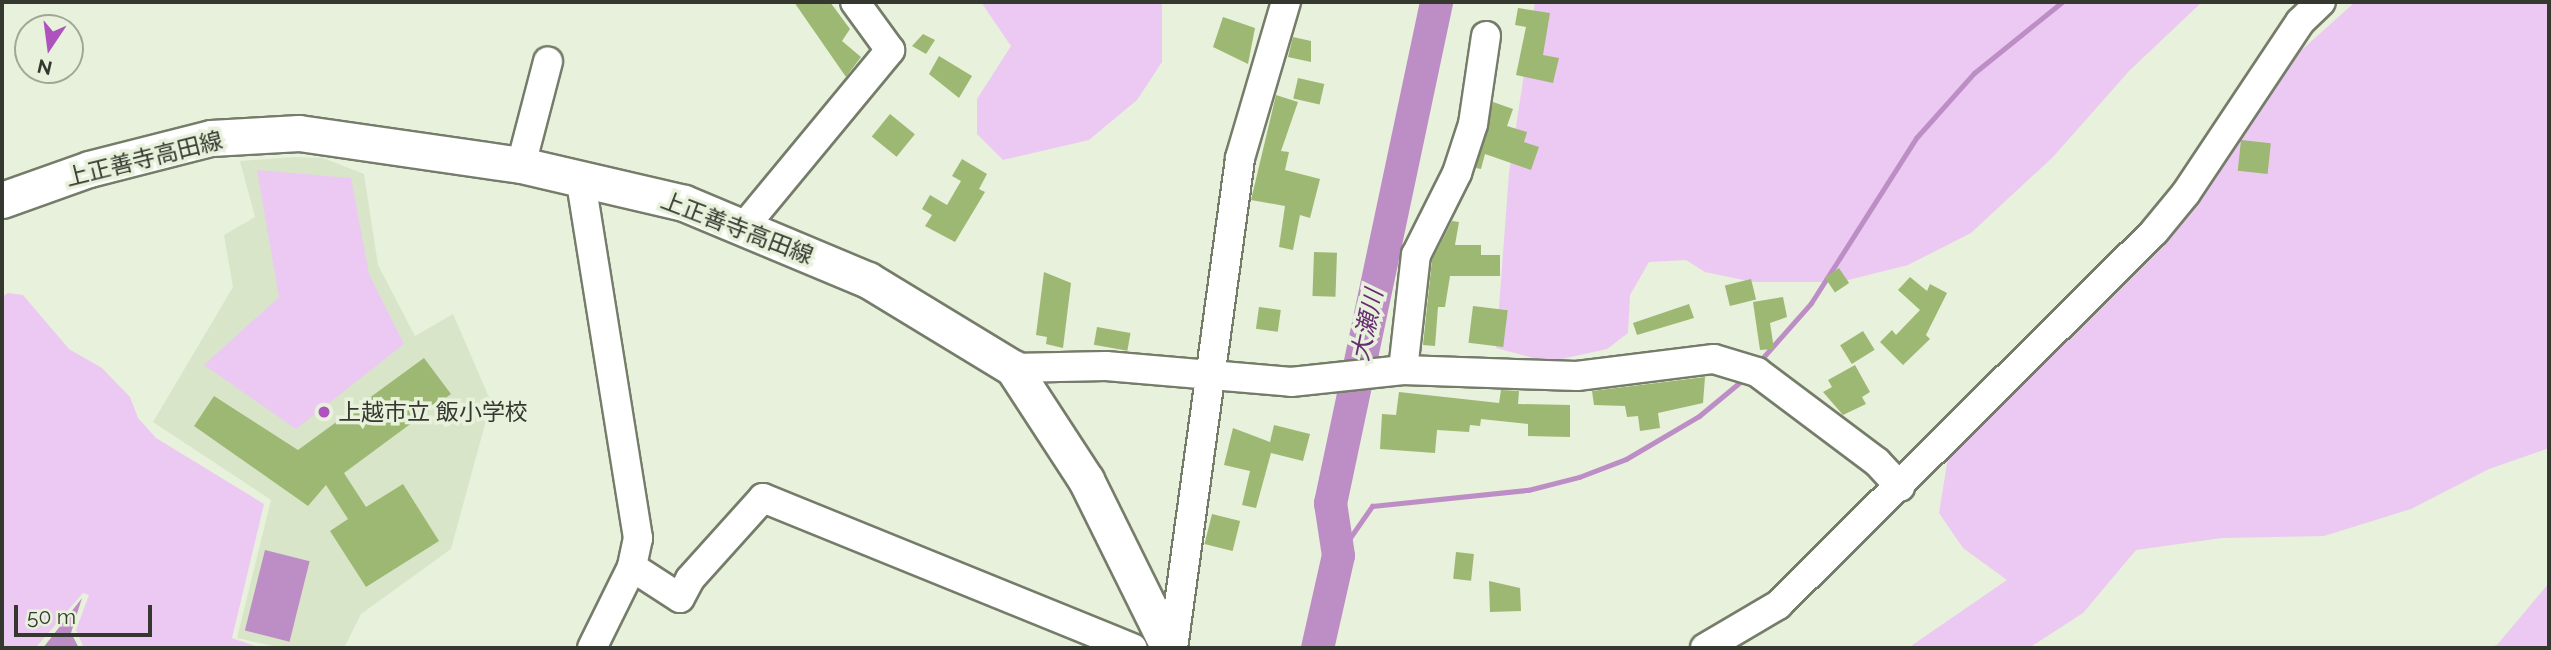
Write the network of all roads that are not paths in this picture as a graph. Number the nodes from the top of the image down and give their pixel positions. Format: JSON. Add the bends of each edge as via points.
{"nodes":[{"id":1,"x":855,"y":2,"type":"edge"},
{"id":2,"x":1286,"y":2,"type":"edge"},
{"id":3,"x":2320,"y":2,"type":"edge"},
{"id":4,"x":1486,"y":36,"type":"dead end"},
{"id":5,"x":548,"y":61,"type":"dead end"},
{"id":6,"x":521,"y":165,"type":"junction"},
{"id":7,"x":580,"y":176,"type":"junction"},
{"id":8,"x":2,"y":200,"type":"edge"},
{"id":9,"x":743,"y":228,"type":"junction"},
{"id":10,"x":1013,"y":368,"type":"junction"},
{"id":11,"x":1403,"y":370,"type":"junction"},
{"id":12,"x":1213,"y":375,"type":"junction"},
{"id":13,"x":1900,"y":487,"type":"junction"},
{"id":14,"x":632,"y":568,"type":"junction"},
{"id":15,"x":592,"y":648,"type":"edge"},
{"id":16,"x":1133,"y":648,"type":"edge"},
{"id":17,"x":1171,"y":648,"type":"edge"},
{"id":18,"x":1705,"y":648,"type":"edge"}],
"edges":[{"from":1,"to":9,"type":"street","via":[[890,50]]},
{"from":2,"to":12,"type":"street","via":[[1240,158]]},
{"from":3,"to":13,"type":"street","via":[[2300,22],[2186,193],[2154,232]]},
{"from":4,"to":11,"type":"street","via":[[1473,124],[1457,173],[1416,255]]},
{"from":5,"to":6,"type":"street"},
{"from":6,"to":7,"type":"main road","name":"上正善寺高田線"},
{"from":6,"to":8,"type":"main road","name":"上正善寺高田線","via":[[299,133],[211,138],[89,169]]},
{"from":7,"to":9,"type":"main road","name":"上正善寺高田線","via":[[684,203]]},
{"from":7,"to":14,"type":"street","via":[[638,538]]},
{"from":9,"to":10,"type":"main road","name":"上正善寺高田線","via":[[868,280]]},
{"from":10,"to":12,"type":"street","via":[[1105,366]]},
{"from":10,"to":17,"type":"main road","name":"上正善寺高田線","via":[[1086,480]]},
{"from":11,"to":12,"type":"street","via":[[1291,382]]},
{"from":11,"to":13,"type":"street","via":[[1577,376],[1714,359],[1757,372],[1877,462]]},
{"from":12,"to":17,"type":"street"},
{"from":13,"to":18,"type":"street","via":[[1778,605]]},
{"from":14,"to":15,"type":"street"},
{"from":14,"to":16,"type":"street","via":[[680,598],[690,579],[763,498]]}]}
